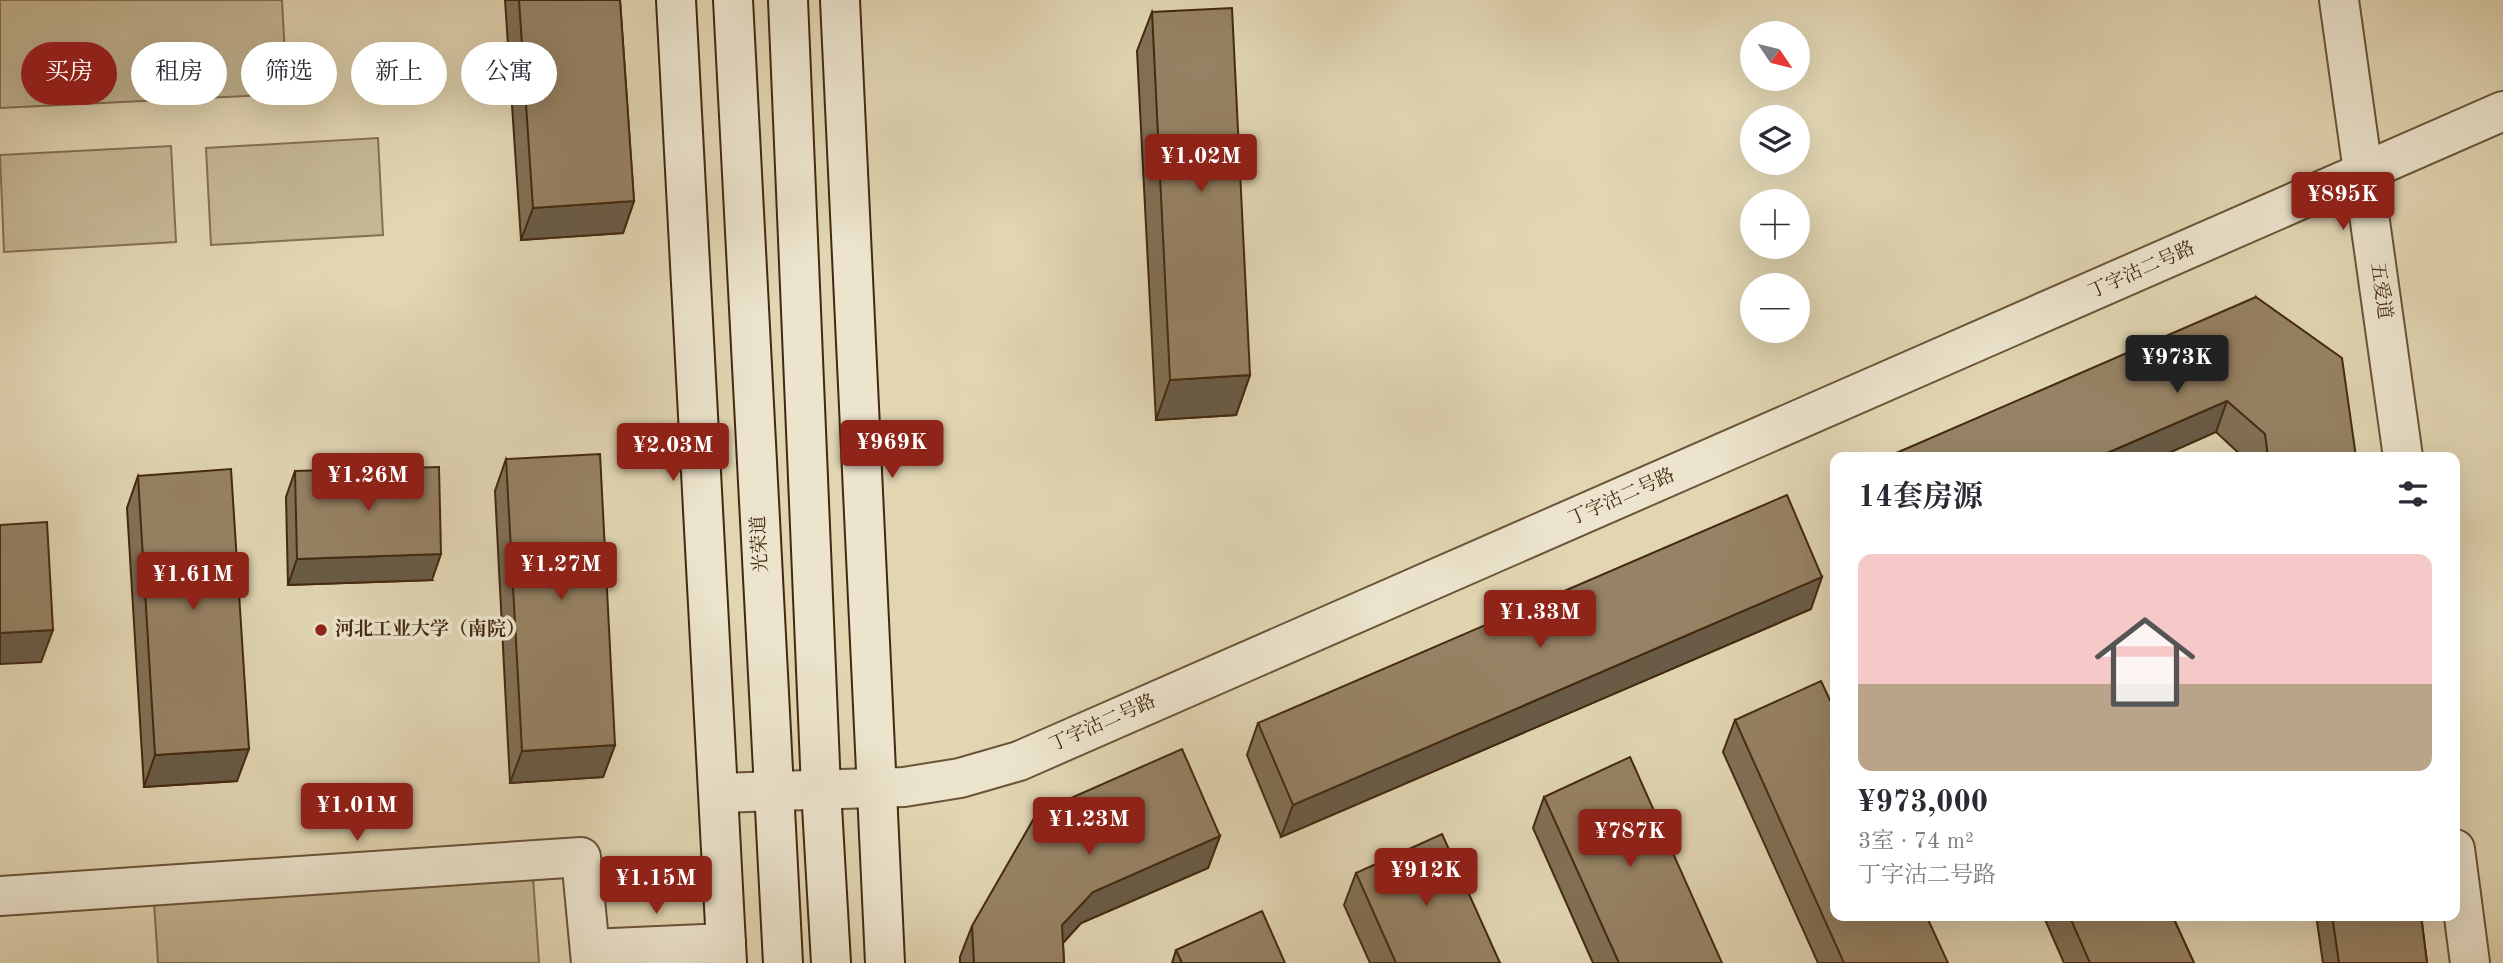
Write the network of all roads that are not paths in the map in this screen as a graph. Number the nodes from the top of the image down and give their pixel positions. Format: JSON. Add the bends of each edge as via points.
{"nodes":[{"id":1,"x":676,"y":0,"type":"edge"},
{"id":2,"x":733,"y":0,"type":"edge"},
{"id":3,"x":788,"y":0,"type":"edge"},
{"id":4,"x":840,"y":0,"type":"edge"},
{"id":5,"x":2339,"y":0,"type":"edge"},
{"id":6,"x":2503,"y":111,"type":"edge"},
{"id":7,"x":2365,"y":174,"type":"junction"},
{"id":8,"x":2402,"y":452,"type":"edge"},
{"id":9,"x":877,"y":788,"type":"junction"},
{"id":10,"x":821,"y":789,"type":"junction"},
{"id":11,"x":774,"y":792,"type":"junction"},
{"id":12,"x":719,"y":793,"type":"junction"},
{"id":13,"x":2460,"y":887,"type":"edge"},
{"id":14,"x":0,"y":897,"type":"edge"},
{"id":15,"x":726,"y":953,"type":"edge"},
{"id":16,"x":591,"y":956,"type":"edge"},
{"id":17,"x":782,"y":963,"type":"edge"},
{"id":18,"x":831,"y":963,"type":"edge"},
{"id":19,"x":885,"y":963,"type":"edge"},
{"id":20,"x":2470,"y":963,"type":"edge"}],
"edges":[{"from":1,"to":12,"type":"main road"},
{"from":2,"to":11,"type":"main road","name":"光荣道"},
{"from":3,"to":10,"type":"main road"},
{"from":4,"to":9,"type":"main road"},
{"from":5,"to":7,"type":"main road","name":"五爱道"},
{"from":6,"to":7,"type":"main road","name":"丁字沽二号路"},
{"from":7,"to":8,"type":"main road","name":"五爱道"},
{"from":7,"to":9,"type":"main road","name":"丁字沽二号路","via":[[1019,761],[960,778]]},
{"from":9,"to":10,"type":"main road","name":"丁字沽二号路"},
{"from":9,"to":19,"type":"main road"},
{"from":10,"to":11,"type":"main road","name":"丁字沽二号路"},
{"from":10,"to":18,"type":"main road"},
{"from":11,"to":12,"type":"main road","name":"丁字沽二号路"},
{"from":11,"to":17,"type":"main road","name":"光荣道"},
{"from":12,"to":15,"type":"main road"},
{"from":13,"to":20,"type":"main road"},
{"from":14,"to":16,"type":"main road","via":[[581,857]]},
{"from":15,"to":16,"type":"main road"}]}
